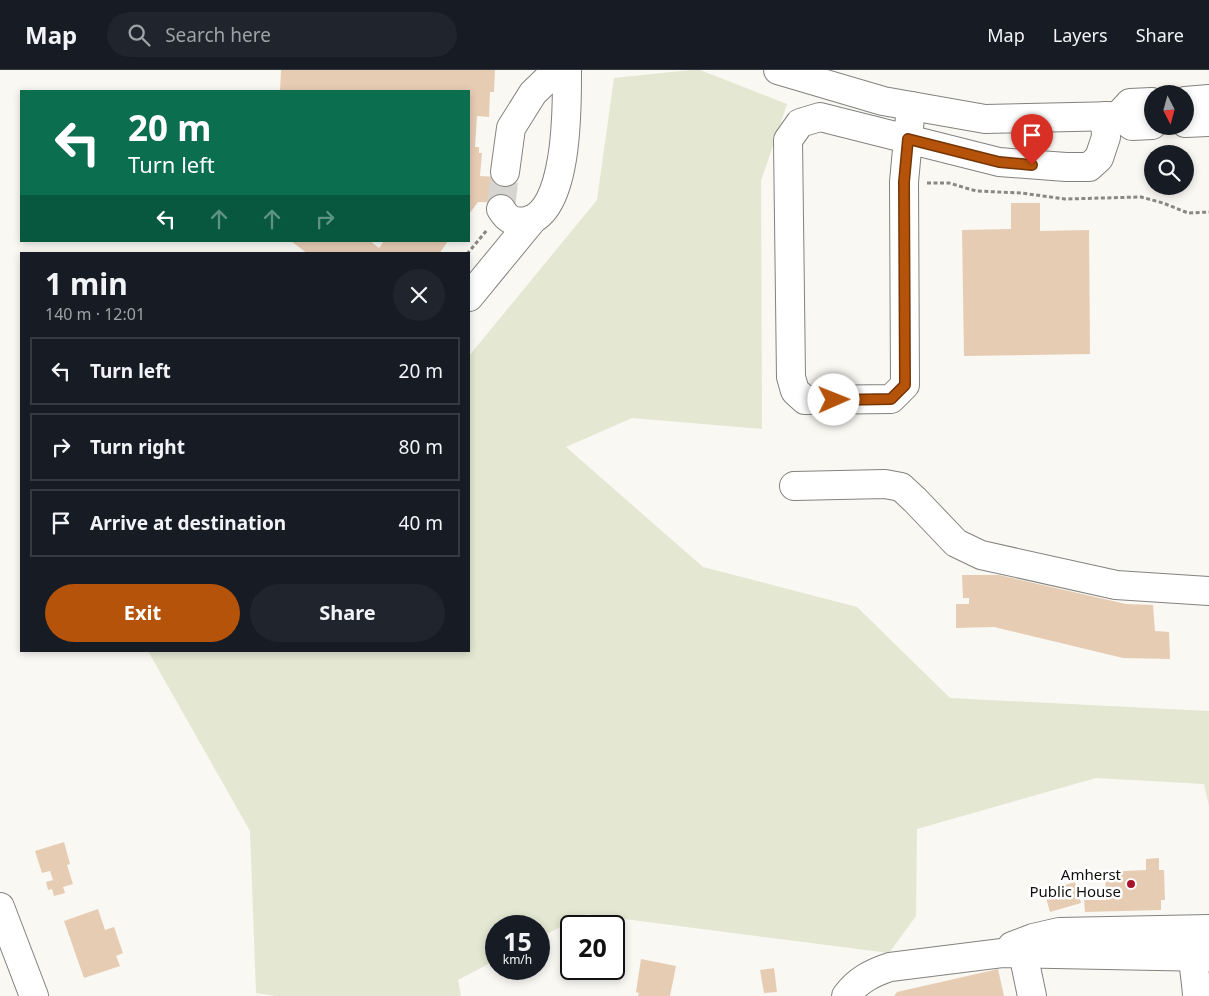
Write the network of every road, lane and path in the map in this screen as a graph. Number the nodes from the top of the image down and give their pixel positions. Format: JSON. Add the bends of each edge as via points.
{"nodes":[{"id":1,"x":557,"y":70,"type":"edge"},
{"id":2,"x":567,"y":70,"type":"edge"},
{"id":3,"x":778,"y":70,"type":"edge"},
{"id":4,"x":1209,"y":100,"type":"edge"},
{"id":5,"x":1194,"y":101,"type":"edge"},
{"id":6,"x":1144,"y":103,"type":"edge"},
{"id":7,"x":911,"y":106,"type":"junction"},
{"id":8,"x":1112,"y":116,"type":"junction"},
{"id":9,"x":1209,"y":122,"type":"edge"},
{"id":10,"x":1194,"y":123,"type":"edge"},
{"id":11,"x":1144,"y":125,"type":"edge"},
{"id":12,"x":908,"y":139,"type":"junction"},
{"id":13,"x":505,"y":172,"type":"tunnel mouth"},
{"id":14,"x":904,"y":182,"type":"junction"},
{"id":15,"x":501,"y":209,"type":"dead end"},
{"id":16,"x":1209,"y":212,"type":"edge"},
{"id":17,"x":533,"y":219,"type":"junction"},
{"id":18,"x":470,"y":296,"type":"edge"},
{"id":19,"x":794,"y":486,"type":"dead end"},
{"id":20,"x":1209,"y":591,"type":"edge"},
{"id":21,"x":0,"y":906,"type":"edge"},
{"id":22,"x":1200,"y":929,"type":"edge"},
{"id":23,"x":1012,"y":953,"type":"junction"},
{"id":24,"x":1201,"y":957,"type":"edge"},
{"id":25,"x":34,"y":996,"type":"edge"},
{"id":26,"x":846,"y":996,"type":"edge"},
{"id":27,"x":1032,"y":996,"type":"edge"},
{"id":28,"x":1197,"y":996,"type":"edge"}],
"edges":[{"from":1,"to":13,"type":"street","via":[[533,94],[511,128]]},
{"from":2,"to":17,"type":"street","via":[[567,124],[560,174],[547,204]]},
{"from":3,"to":7,"type":"street","via":[[882,101]]},
{"from":4,"to":5,"type":"street"},
{"from":6,"to":8,"type":"street","via":[[1130,104]]},
{"from":7,"to":8,"type":"street","via":[[985,119]]},
{"from":7,"to":12,"type":"street"},
{"from":8,"to":11,"type":"street","via":[[1132,126]]},
{"from":8,"to":12,"type":"street","via":[[1098,158],[1089,167],[999,162]]},
{"from":9,"to":10,"type":"street"},
{"from":12,"to":14,"type":"street"},
{"from":12,"to":14,"type":"street","via":[[820,117],[800,124],[788,140],[792,377],[795,391],[805,400],[891,399],[905,385]]},
{"from":14,"to":16,"type":"path","via":[[949,183],[976,191],[1065,199],[1141,197],[1188,212]]},
{"from":15,"to":17,"type":"street","via":[[506,218],[517,222]]},
{"from":17,"to":18,"type":"street"},
{"from":19,"to":20,"type":"street","via":[[886,484],[901,487],[956,543],[981,555],[1116,585]]},
{"from":21,"to":25,"type":"street"},
{"from":22,"to":23,"type":"street","via":[[1059,932],[1010,947]]},
{"from":22,"to":24,"type":"street"},
{"from":23,"to":24,"type":"street"},
{"from":23,"to":26,"type":"street","via":[[890,967],[862,979]]},
{"from":23,"to":27,"type":"street"},
{"from":24,"to":28,"type":"street","via":[[1196,975]]}]}
